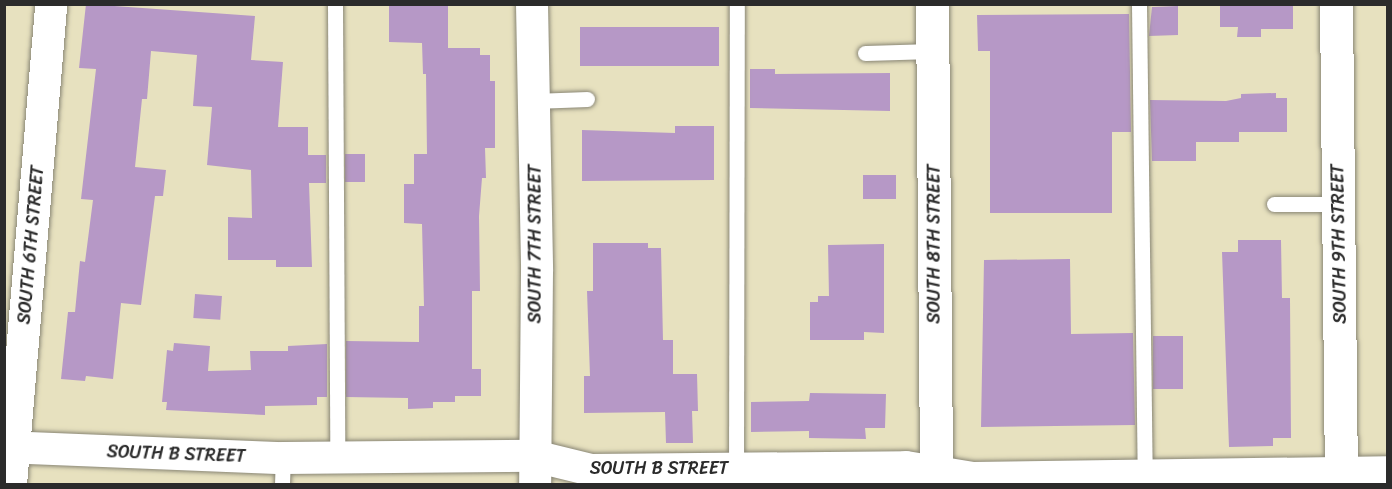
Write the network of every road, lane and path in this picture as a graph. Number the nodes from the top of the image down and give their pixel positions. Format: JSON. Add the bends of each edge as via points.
{"nodes":[{"id":1,"x":51,"y":4,"type":"edge"},
{"id":2,"x":334,"y":4,"type":"edge"},
{"id":3,"x":532,"y":4,"type":"edge"},
{"id":4,"x":737,"y":4,"type":"edge"},
{"id":5,"x":932,"y":4,"type":"edge"},
{"id":6,"x":1139,"y":4,"type":"edge"},
{"id":7,"x":1336,"y":4,"type":"edge"},
{"id":8,"x":933,"y":51,"type":"junction"},
{"id":9,"x":865,"y":52,"type":"dead end"},
{"id":10,"x":587,"y":99,"type":"dead end"},
{"id":11,"x":534,"y":101,"type":"junction"},
{"id":12,"x":1274,"y":204,"type":"dead end"},
{"id":13,"x":1338,"y":204,"type":"junction"},
{"id":14,"x":9,"y":447,"type":"edge"},
{"id":15,"x":338,"y":458,"type":"junction"},
{"id":16,"x":535,"y":470,"type":"edge"},
{"id":17,"x":282,"y":471,"type":"edge"},
{"id":18,"x":1388,"y":472,"type":"edge"},
{"id":19,"x":736,"y":476,"type":"edge"},
{"id":20,"x":936,"y":478,"type":"edge"},
{"id":21,"x":1341,"y":479,"type":"edge"},
{"id":22,"x":1145,"y":480,"type":"edge"},
{"id":23,"x":11,"y":484,"type":"edge"}],
"edges":[{"from":1,"to":14,"type":"street","name":"SOUTH 6TH STREET"},
{"from":2,"to":15,"type":"lane"},
{"from":3,"to":11,"type":"street","name":"SOUTH 7TH STREET"},
{"from":4,"to":19,"type":"lane"},
{"from":5,"to":8,"type":"highway","name":"SOUTH 8TH STREET"},
{"from":6,"to":22,"type":"lane"},
{"from":7,"to":13,"type":"highway","name":"SOUTH 9TH STREET"},
{"from":8,"to":9,"type":"lane"},
{"from":8,"to":20,"type":"highway","name":"SOUTH 8TH STREET"},
{"from":10,"to":11,"type":"lane"},
{"from":11,"to":16,"type":"street","name":"SOUTH 7TH STREET"},
{"from":12,"to":13,"type":"lane"},
{"from":13,"to":21,"type":"highway","name":"SOUTH 9TH STREET"},
{"from":14,"to":17,"type":"street","name":"SOUTH B STREET"},
{"from":14,"to":23,"type":"street","name":"SOUTH 6TH STREET"},
{"from":15,"to":16,"type":"street","name":"SOUTH B STREET"},
{"from":15,"to":17,"type":"street","name":"SOUTH B STREET"},
{"from":16,"to":19,"type":"street","name":"SOUTH B STREET"},
{"from":18,"to":21,"type":"street","name":"SOUTH B STREET"},
{"from":19,"to":20,"type":"street","name":"SOUTH B STREET","via":[[906,467]]},
{"from":20,"to":22,"type":"street","name":"SOUTH B STREET"},
{"from":21,"to":22,"type":"street","name":"SOUTH B STREET"}]}
